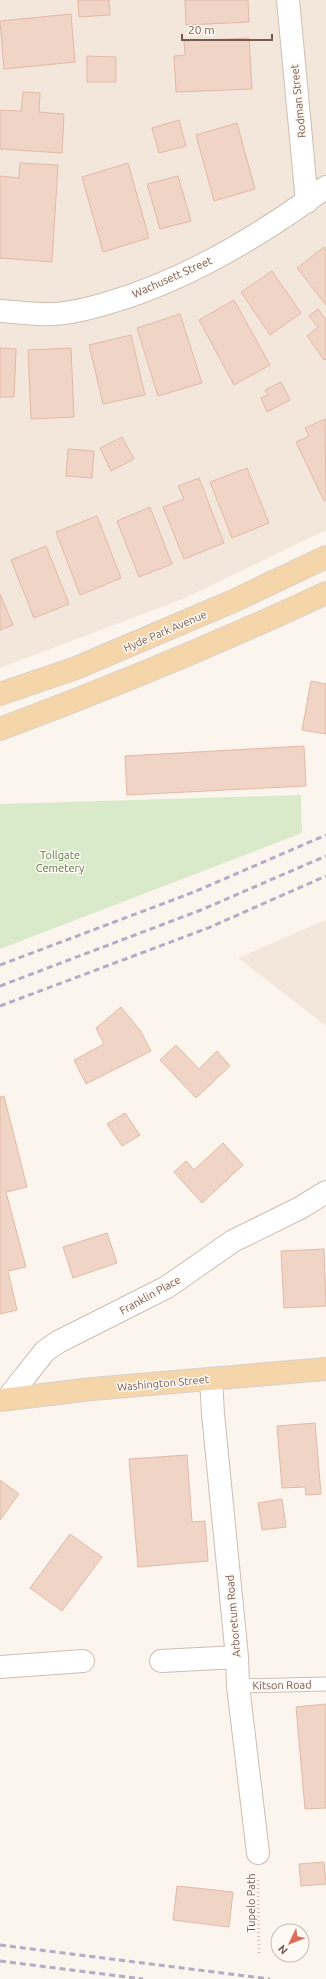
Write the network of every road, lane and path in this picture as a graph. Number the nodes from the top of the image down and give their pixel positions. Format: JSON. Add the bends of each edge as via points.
{"nodes":[{"id":1,"x":288,"y":0,"type":"edge"},
{"id":2,"x":326,"y":187,"type":"edge"},
{"id":3,"x":307,"y":202,"type":"junction"},
{"id":4,"x":0,"y":311,"type":"edge"},
{"id":5,"x":320,"y":560,"type":"edge"},
{"id":6,"x":326,"y":585,"type":"edge"},
{"id":7,"x":326,"y":593,"type":"edge"},
{"id":8,"x":0,"y":694,"type":"edge"},
{"id":9,"x":0,"y":729,"type":"edge"},
{"id":10,"x":326,"y":1192,"type":"edge"},
{"id":11,"x":326,"y":1369,"type":"edge"},
{"id":12,"x":211,"y":1379,"type":"junction"},
{"id":13,"x":4,"y":1400,"type":"edge"},
{"id":14,"x":237,"y":1657,"type":"junction"},
{"id":15,"x":83,"y":1661,"type":"dead end"},
{"id":16,"x":161,"y":1661,"type":"dead end"},
{"id":17,"x":0,"y":1667,"type":"edge"},
{"id":18,"x":326,"y":1684,"type":"edge"},
{"id":19,"x":238,"y":1686,"type":"junction"},
{"id":20,"x":258,"y":1853,"type":"joint"},
{"id":21,"x":259,"y":1953,"type":"dead end"}],
"edges":[{"from":1,"to":3,"type":"street","name":"Rodman Street"},
{"from":2,"to":3,"type":"street","name":"Wachusett Street"},
{"from":3,"to":4,"type":"street","name":"Wachusett Street","via":[[235,247],[182,275],[138,294],[92,308],[55,314]]},
{"from":5,"to":6,"type":"main road"},
{"from":5,"to":8,"type":"main road","name":"Hyde Park Avenue","via":[[232,602],[76,668]]},
{"from":7,"to":9,"type":"main road","via":[[103,690]]},
{"from":10,"to":13,"type":"street","name":"Franklin Place","via":[[234,1242],[161,1290],[58,1342],[45,1351]]},
{"from":11,"to":12,"type":"main road","name":"Washington Street"},
{"from":12,"to":13,"type":"main road","name":"Washington Street","via":[[92,1389]]},
{"from":12,"to":14,"type":"street","name":"Arboretum Road"},
{"from":14,"to":16,"type":"street"},
{"from":14,"to":19,"type":"street","name":"Arboretum Road"},
{"from":15,"to":17,"type":"street"},
{"from":18,"to":19,"type":"lane","name":"Kitson Road"},
{"from":19,"to":20,"type":"street","name":"Arboretum Road"},
{"from":20,"to":21,"type":"path","name":"Tupelo Path"}]}
